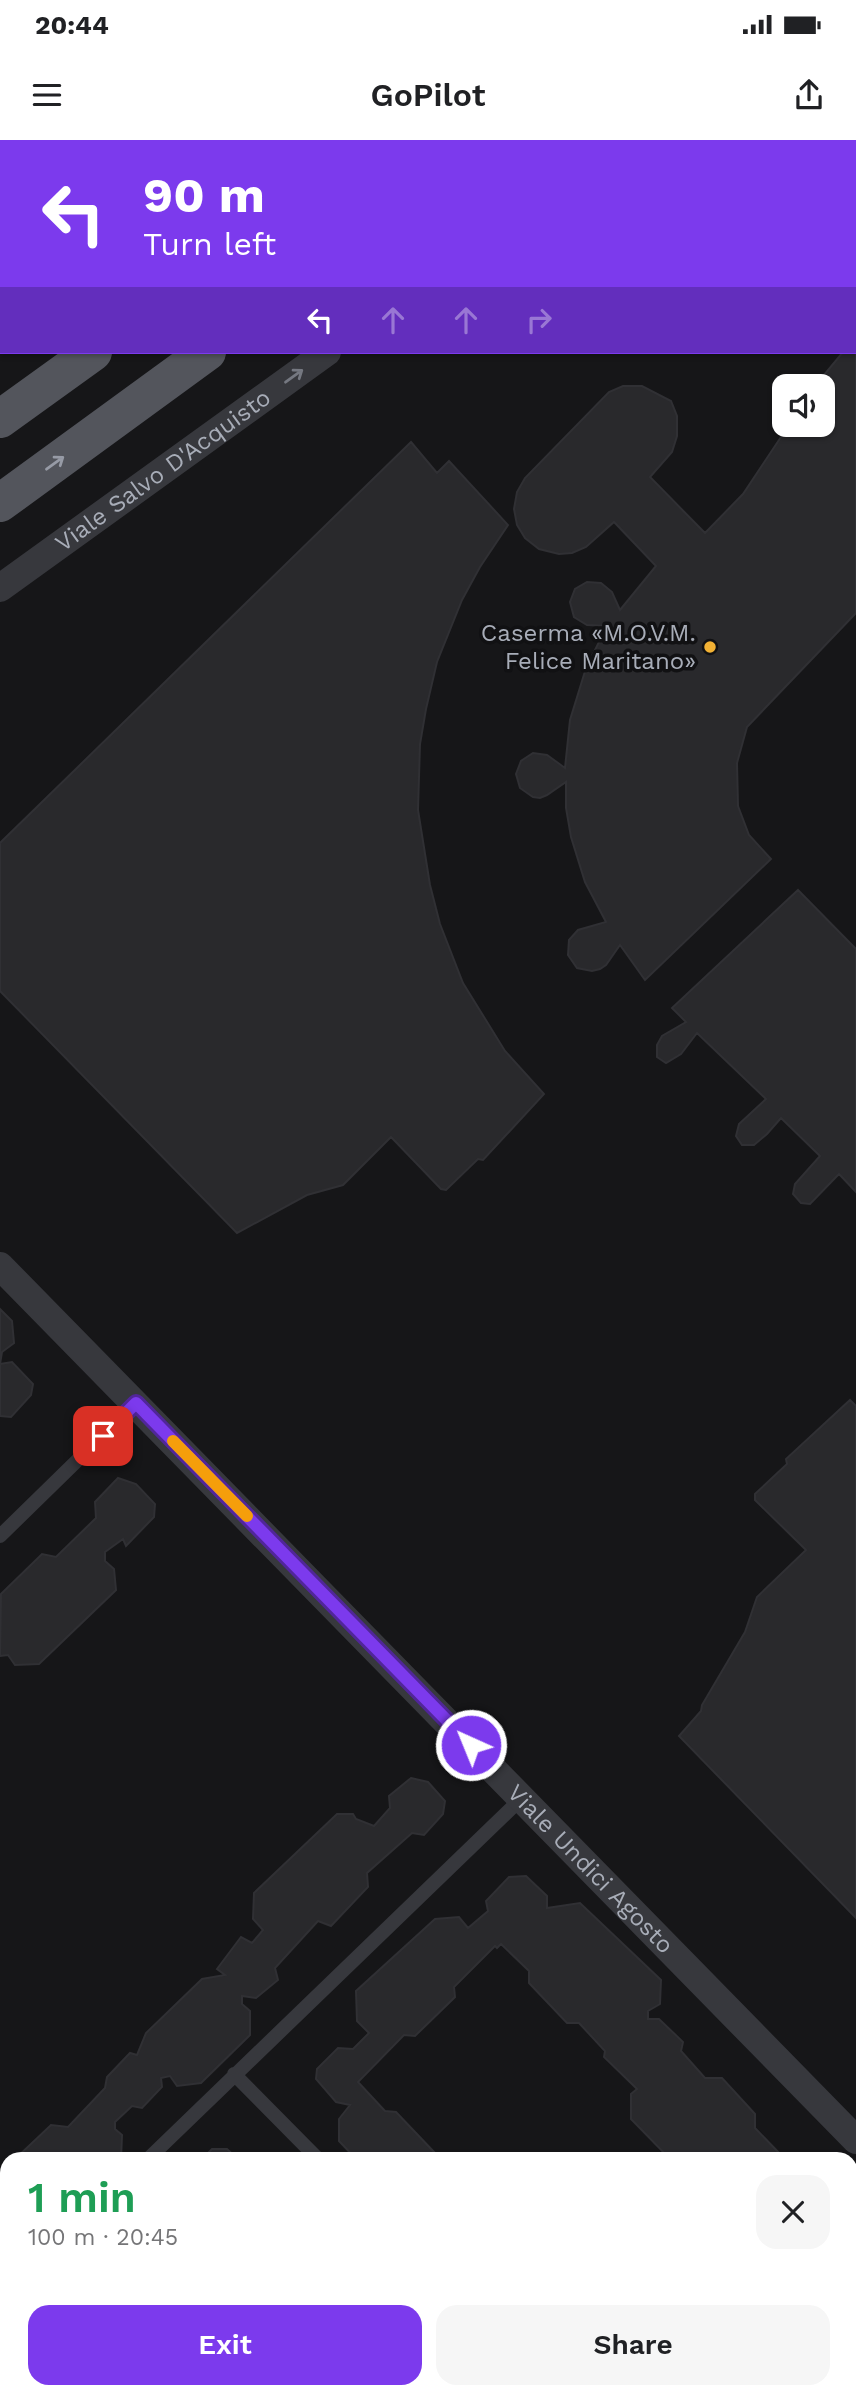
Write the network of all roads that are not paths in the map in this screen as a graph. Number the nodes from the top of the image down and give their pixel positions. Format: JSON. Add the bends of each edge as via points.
{"nodes":[{"id":1,"x":90,"y":354,"type":"edge"},
{"id":2,"x":204,"y":354,"type":"edge"},
{"id":3,"x":324,"y":354,"type":"edge"},
{"id":4,"x":0,"y":419,"type":"edge"},
{"id":5,"x":0,"y":503,"type":"edge"},
{"id":6,"x":0,"y":588,"type":"edge"},
{"id":7,"x":0,"y":1266,"type":"edge"},
{"id":8,"x":136,"y":1403,"type":"junction"},
{"id":9,"x":0,"y":1536,"type":"edge"},
{"id":10,"x":522,"y":1798,"type":"junction"},
{"id":11,"x":234,"y":2074,"type":"junction"},
{"id":12,"x":856,"y":2140,"type":"edge"},
{"id":13,"x":155,"y":2152,"type":"edge"},
{"id":14,"x":311,"y":2152,"type":"edge"}],
"edges":[{"from":1,"to":4,"type":"main road"},
{"from":5,"to":2,"type":"main road","one_way":true},
{"from":6,"to":3,"type":"street","name":"Viale Salvo D'Acquisto","one_way":true},
{"from":7,"to":8,"type":"street","name":"Viale Undici Agosto"},
{"from":8,"to":9,"type":"lane"},
{"from":8,"to":10,"type":"street","name":"Viale Undici Agosto"},
{"from":10,"to":11,"type":"lane"},
{"from":10,"to":12,"type":"street","name":"Viale Undici Agosto"},
{"from":11,"to":13,"type":"lane"},
{"from":11,"to":14,"type":"lane"}]}
